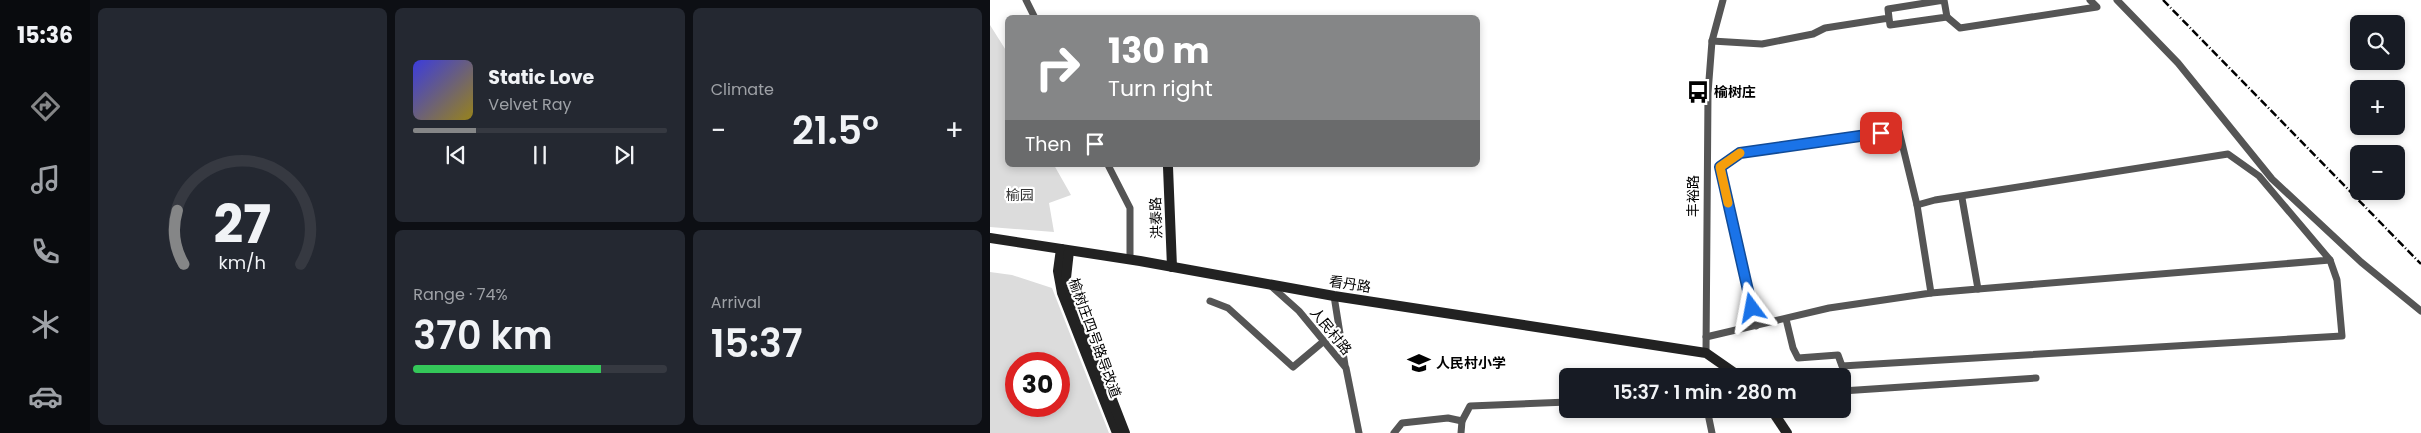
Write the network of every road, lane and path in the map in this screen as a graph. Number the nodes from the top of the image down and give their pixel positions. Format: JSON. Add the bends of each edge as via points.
{"nodes":[{"id":1,"x":1026,"y":0,"type":"edge"},
{"id":2,"x":1723,"y":0,"type":"edge"},
{"id":3,"x":1945,"y":0,"type":"edge"},
{"id":4,"x":2090,"y":0,"type":"edge"},
{"id":5,"x":2117,"y":0,"type":"edge"},
{"id":6,"x":1034,"y":15,"type":"edge"},
{"id":7,"x":1947,"y":17,"type":"junction"},
{"id":8,"x":1889,"y":18,"type":"junction"},
{"id":9,"x":1712,"y":41,"type":"junction"},
{"id":10,"x":1109,"y":167,"type":"edge"},
{"id":11,"x":1168,"y":167,"type":"dead end"},
{"id":12,"x":1962,"y":198,"type":"junction"},
{"id":13,"x":1917,"y":205,"type":"junction"},
{"id":14,"x":990,"y":238,"type":"edge"},
{"id":15,"x":1065,"y":250,"type":"junction"},
{"id":16,"x":1130,"y":260,"type":"junction"},
{"id":17,"x":2330,"y":260,"type":"junction"},
{"id":18,"x":1172,"y":267,"type":"junction"},
{"id":19,"x":1270,"y":285,"type":"junction"},
{"id":20,"x":1978,"y":289,"type":"junction"},
{"id":21,"x":1931,"y":293,"type":"junction"},
{"id":22,"x":1334,"y":296,"type":"junction"},
{"id":23,"x":1210,"y":301,"type":"dead end"},
{"id":24,"x":2421,"y":311,"type":"edge"},
{"id":25,"x":1786,"y":319,"type":"junction"},
{"id":26,"x":1756,"y":326,"type":"junction"},
{"id":27,"x":1706,"y":338,"type":"junction"},
{"id":28,"x":1324,"y":341,"type":"junction"},
{"id":29,"x":1706,"y":352,"type":"junction"},
{"id":30,"x":1346,"y":368,"type":"junction"},
{"id":31,"x":1728,"y":368,"type":"edge"},
{"id":32,"x":2036,"y":378,"type":"dead end"},
{"id":33,"x":1851,"y":390,"type":"edge"},
{"id":34,"x":1559,"y":402,"type":"edge"},
{"id":35,"x":1709,"y":418,"type":"edge"},
{"id":36,"x":1777,"y":418,"type":"edge"},
{"id":37,"x":1462,"y":421,"type":"junction"},
{"id":38,"x":1118,"y":433,"type":"edge"},
{"id":39,"x":1125,"y":433,"type":"edge"},
{"id":40,"x":1359,"y":433,"type":"edge"},
{"id":41,"x":1394,"y":433,"type":"edge"},
{"id":42,"x":1461,"y":433,"type":"edge"},
{"id":43,"x":1712,"y":433,"type":"edge"},
{"id":44,"x":1787,"y":433,"type":"edge"}],
"edges":[{"from":1,"to":6,"type":"street"},
{"from":2,"to":9,"type":"street","name":"丰裕路"},
{"from":3,"to":7,"type":"street"},
{"from":3,"to":8,"type":"street","via":[[1888,9]]},
{"from":4,"to":7,"type":"street","via":[[2097,7],[1960,28]]},
{"from":5,"to":24,"type":"street","via":[[2178,63],[2272,179],[2361,262]]},
{"from":7,"to":8,"type":"street","via":[[1890,25]]},
{"from":8,"to":9,"type":"street","via":[[1825,28],[1813,34],[1762,44]]},
{"from":9,"to":27,"type":"street","name":"丰裕路","via":[[1707,130]]},
{"from":10,"to":16,"type":"street","via":[[1130,208]]},
{"from":11,"to":18,"type":"street","name":"洪泰路"},
{"from":12,"to":13,"type":"street"},
{"from":12,"to":17,"type":"street","via":[[2228,154],[2259,176]]},
{"from":12,"to":20,"type":"street"},
{"from":13,"to":21,"type":"street"},
{"from":13,"to":26,"type":"street","via":[[1899,131],[1740,153],[1720,167]]},
{"from":14,"to":15,"type":"street","name":"看丹路"},
{"from":15,"to":16,"type":"street","name":"看丹路"},
{"from":15,"to":38,"type":"street","name":"榆树庄四号路导改道","via":[[1058,271],[1062,293]]},
{"from":15,"to":39,"type":"street","name":"榆树庄四号路导改道","via":[[1069,289]]},
{"from":16,"to":18,"type":"street","name":"看丹路"},
{"from":17,"to":20,"type":"street"},
{"from":17,"to":25,"type":"street","via":[[2337,280],[2342,336],[1842,366],[1838,355],[1798,358]]},
{"from":18,"to":19,"type":"street","name":"看丹路"},
{"from":19,"to":22,"type":"street","name":"看丹路"},
{"from":19,"to":28,"type":"street","name":"人民村路","via":[[1299,311]]},
{"from":20,"to":21,"type":"street"},
{"from":21,"to":25,"type":"street","via":[[1829,308]]},
{"from":22,"to":29,"type":"street","name":"看丹路"},
{"from":22,"to":30,"type":"street"},
{"from":23,"to":28,"type":"street","via":[[1228,308],[1293,366]]},
{"from":25,"to":26,"type":"street"},
{"from":26,"to":27,"type":"street"},
{"from":27,"to":29,"type":"street","name":"丰裕路"},
{"from":28,"to":30,"type":"street","name":"人民村路"},
{"from":29,"to":31,"type":"street"},
{"from":30,"to":40,"type":"street","name":"人民村路"},
{"from":32,"to":33,"type":"street"},
{"from":34,"to":37,"type":"street","via":[[1470,406]]},
{"from":35,"to":43,"type":"street"},
{"from":36,"to":44,"type":"street"},
{"from":37,"to":41,"type":"street","via":[[1448,418],[1402,423]]},
{"from":37,"to":42,"type":"street"}]}
